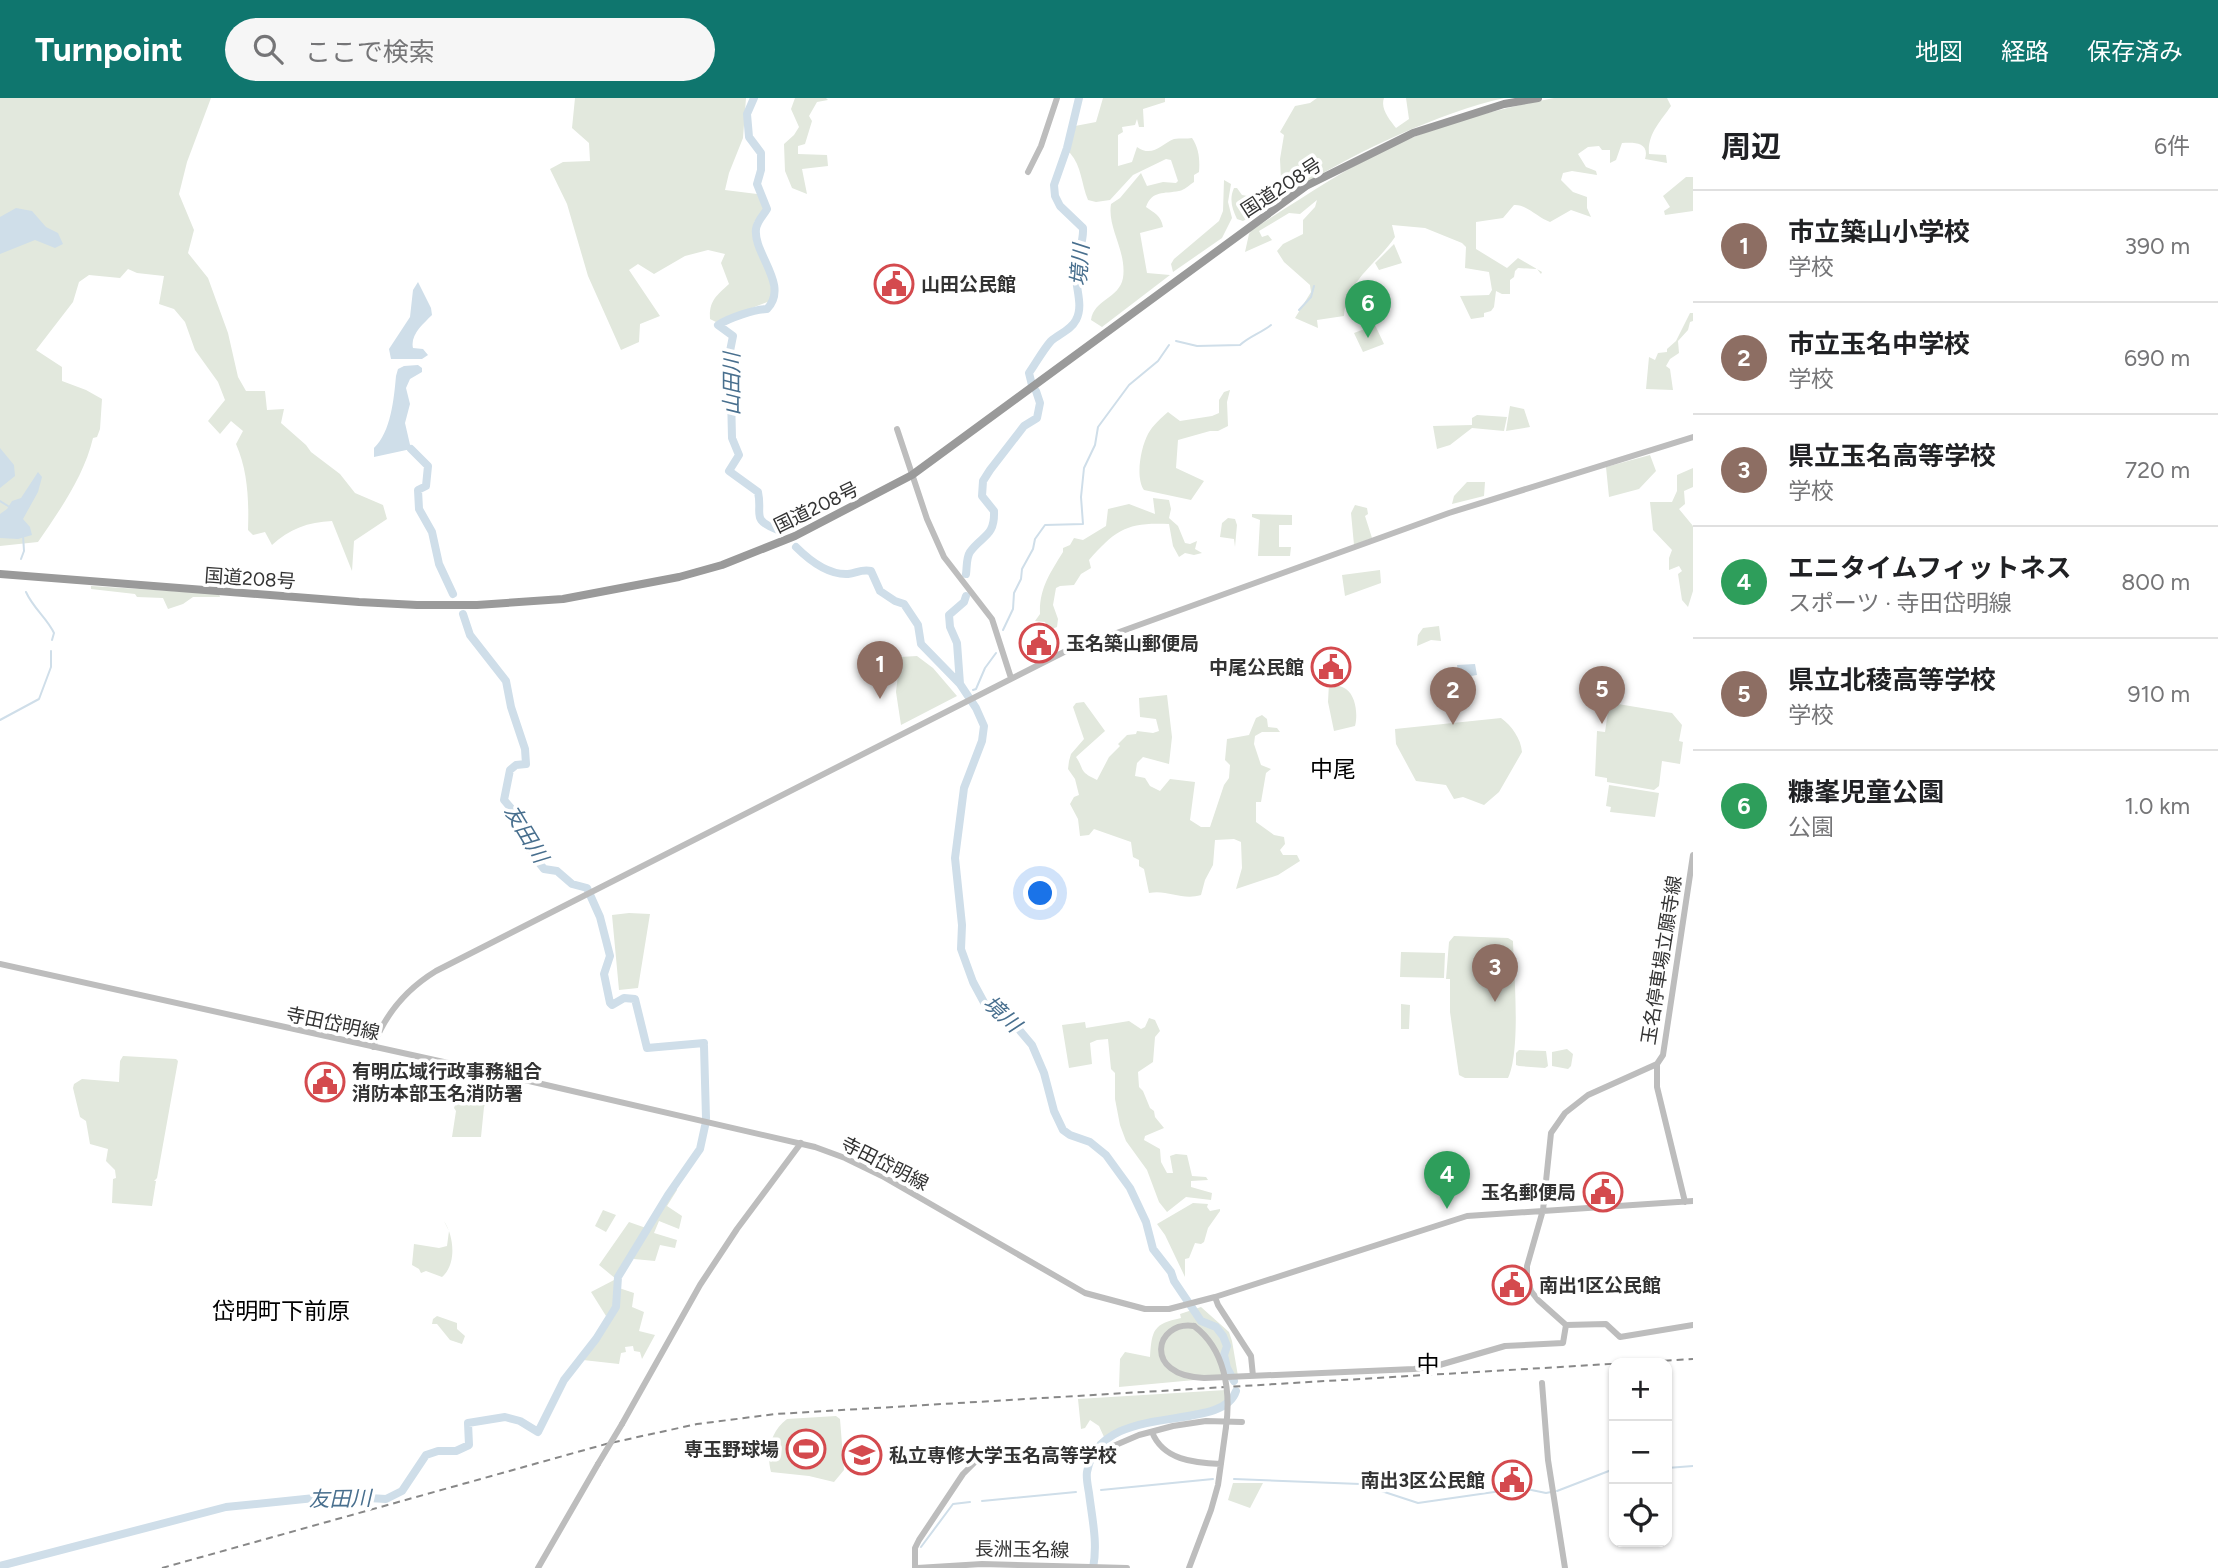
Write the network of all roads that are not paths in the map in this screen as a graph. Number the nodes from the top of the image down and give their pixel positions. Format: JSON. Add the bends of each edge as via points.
{"nodes":[{"id":1,"x":1057,"y":98,"type":"edge"},
{"id":2,"x":1538,"y":98,"type":"edge"},
{"id":3,"x":1028,"y":172,"type":"dead end"},
{"id":4,"x":897,"y":429,"type":"dead end"},
{"id":5,"x":1693,"y":437,"type":"edge"},
{"id":6,"x":912,"y":475,"type":"junction"},
{"id":7,"x":0,"y":574,"type":"edge"},
{"id":8,"x":1011,"y":678,"type":"junction"},
{"id":9,"x":1693,"y":855,"type":"edge"},
{"id":10,"x":0,"y":964,"type":"edge"},
{"id":11,"x":373,"y":1047,"type":"junction"},
{"id":12,"x":1657,"y":1064,"type":"junction"},
{"id":13,"x":801,"y":1143,"type":"junction"},
{"id":14,"x":1689,"y":1202,"type":"edge"},
{"id":15,"x":1543,"y":1210,"type":"junction"},
{"id":16,"x":1216,"y":1297,"type":"junction"},
{"id":17,"x":1566,"y":1325,"type":"junction"},
{"id":18,"x":1693,"y":1325,"type":"edge"},
{"id":19,"x":1253,"y":1376,"type":"junction"},
{"id":20,"x":1542,"y":1383,"type":"dead end"},
{"id":21,"x":1242,"y":1422,"type":"dead end"},
{"id":22,"x":1152,"y":1432,"type":"junction"},
{"id":23,"x":1221,"y":1464,"type":"junction"},
{"id":24,"x":1101,"y":1567,"type":"edge"},
{"id":25,"x":538,"y":1568,"type":"edge"},
{"id":26,"x":916,"y":1568,"type":"edge"},
{"id":27,"x":1127,"y":1568,"type":"edge"},
{"id":28,"x":1189,"y":1568,"type":"edge"},
{"id":29,"x":1565,"y":1568,"type":"edge"}],
"edges":[{"from":1,"to":3,"type":"street"},
{"from":2,"to":6,"type":"highway","name":"国道208号","via":[[1413,133],[1306,186]]},
{"from":4,"to":6,"type":"street"},
{"from":5,"to":8,"type":"street","via":[[1449,513],[1079,646]]},
{"from":6,"to":7,"type":"highway","name":"国道208号","via":[[806,531],[722,565],[650,584],[531,603],[417,605]]},
{"from":6,"to":8,"type":"street","via":[[944,557],[992,619]]},
{"from":8,"to":11,"type":"street","via":[[419,981],[389,1013]]},
{"from":9,"to":12,"type":"street","name":"玉名停車場立願寺線","via":[[1663,1055]]},
{"from":10,"to":11,"type":"street","name":"寺田岱明線"},
{"from":11,"to":13,"type":"street","name":"寺田岱明線"},
{"from":12,"to":14,"type":"street","via":[[1657,1087]]},
{"from":12,"to":15,"type":"street","name":"玉名停車場立願寺線","via":[[1588,1095],[1565,1113],[1551,1133]]},
{"from":13,"to":16,"type":"street","name":"寺田岱明線","via":[[882,1176],[1085,1293],[1155,1310]]},
{"from":13,"to":25,"type":"street","bridge":true,"via":[[699,1285]]},
{"from":14,"to":15,"type":"street","name":"寺田岱明線"},
{"from":15,"to":16,"type":"street","name":"寺田岱明線","via":[[1467,1216]]},
{"from":15,"to":17,"type":"street","name":"玉名停車場立願寺線","via":[[1527,1266],[1528,1284],[1538,1300]]},
{"from":16,"to":19,"type":"street","via":[[1251,1356]]},
{"from":17,"to":18,"type":"street","via":[[1606,1324],[1620,1337]]},
{"from":17,"to":19,"type":"street","via":[[1563,1343],[1505,1346],[1436,1366]]},
{"from":19,"to":23,"type":"street","bridge":true,"via":[[1234,1376],[1189,1377],[1168,1367],[1161,1349],[1168,1333],[1180,1326],[1194,1326],[1208,1336],[1220,1360],[1226,1390]]},
{"from":20,"to":29,"type":"street","via":[[1548,1460]]},
{"from":21,"to":22,"type":"street","via":[[1206,1421]]},
{"from":22,"to":23,"type":"street","via":[[1163,1450],[1176,1457]]},
{"from":22,"to":26,"type":"street","via":[[1104,1450],[1021,1452],[977,1460],[919,1540]]},
{"from":23,"to":28,"type":"street","via":[[1212,1510]]},
{"from":24,"to":26,"type":"street","name":"長洲玉名線","via":[[982,1564]]},
{"from":24,"to":27,"type":"street","name":"長洲玉名線"}]}
